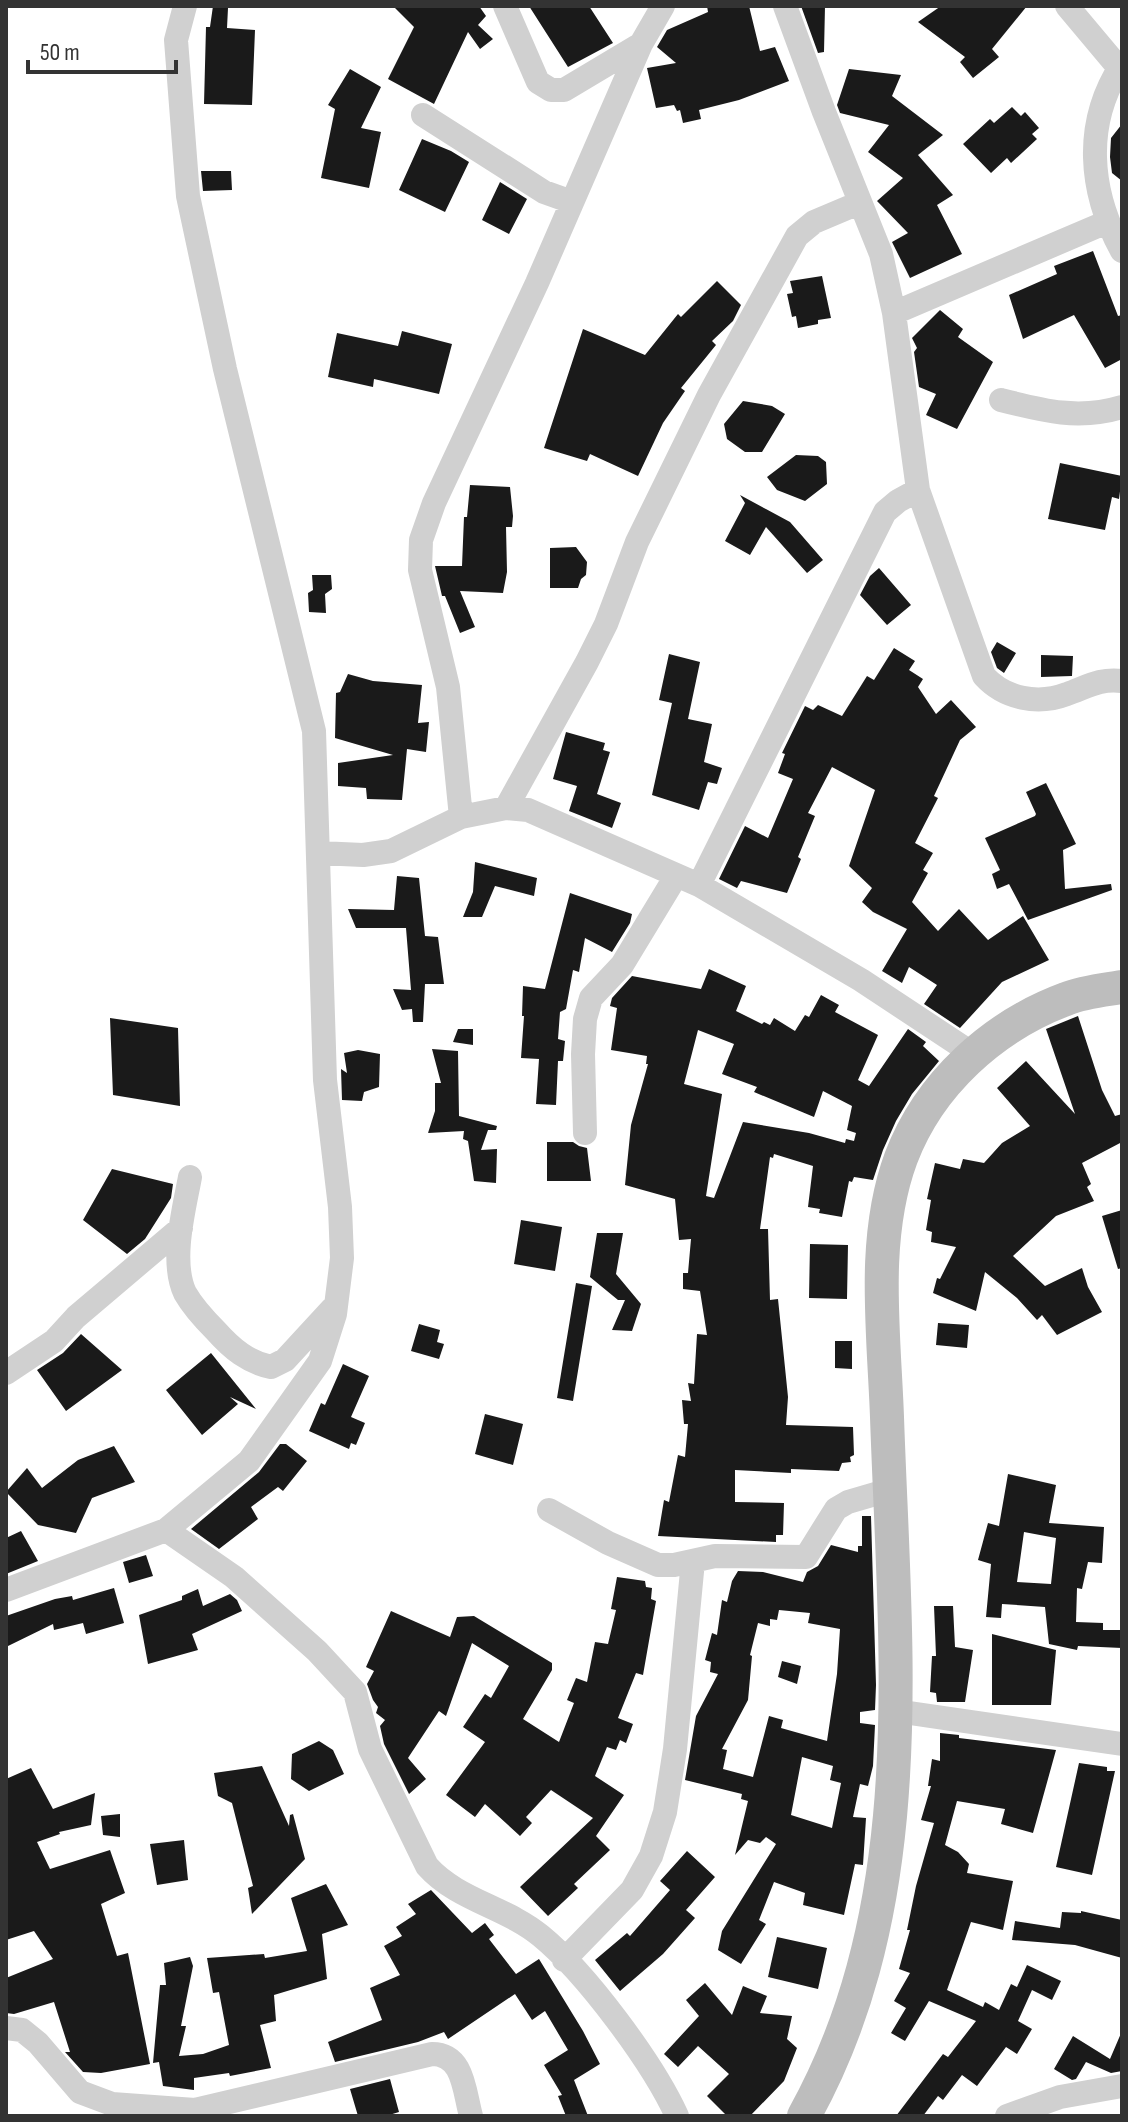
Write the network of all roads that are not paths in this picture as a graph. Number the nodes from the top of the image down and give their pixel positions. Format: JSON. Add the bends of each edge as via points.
{"nodes":[{"id":1,"x":185,"y":6,"type":"edge"},
{"id":2,"x":505,"y":6,"type":"edge"},
{"id":3,"x":663,"y":6,"type":"edge"},
{"id":4,"x":785,"y":6,"type":"edge"},
{"id":5,"x":1067,"y":6,"type":"edge"},
{"id":6,"x":641,"y":44,"type":"junction"},
{"id":7,"x":1121,"y":66,"type":"edge"},
{"id":8,"x":423,"y":115,"type":"dead end"},
{"id":9,"x":572,"y":202,"type":"junction"},
{"id":10,"x":859,"y":203,"type":"junction"},
{"id":11,"x":1107,"y":222,"type":"junction"},
{"id":12,"x":1122,"y":251,"type":"edge"},
{"id":13,"x":894,"y":313,"type":"junction"},
{"id":14,"x":1001,"y":400,"type":"dead end"},
{"id":15,"x":1122,"y":407,"type":"edge"},
{"id":16,"x":918,"y":490,"type":"junction"},
{"id":17,"x":1122,"y":681,"type":"edge"},
{"id":18,"x":506,"y":808,"type":"junction"},
{"id":19,"x":461,"y":817,"type":"junction"},
{"id":20,"x":319,"y":853,"type":"junction"},
{"id":21,"x":687,"y":881,"type":"junction"},
{"id":22,"x":1122,"y":987,"type":"edge"},
{"id":23,"x":973,"y":1054,"type":"junction"},
{"id":24,"x":585,"y":1133,"type":"dead end"},
{"id":25,"x":190,"y":1177,"type":"dead end"},
{"id":26,"x":181,"y":1228,"type":"junction"},
{"id":27,"x":336,"y":1304,"type":"junction"},
{"id":28,"x":6,"y":1373,"type":"edge"},
{"id":29,"x":889,"y":1490,"type":"junction"},
{"id":30,"x":549,"y":1510,"type":"dead end"},
{"id":31,"x":166,"y":1530,"type":"junction"},
{"id":32,"x":693,"y":1561,"type":"junction"},
{"id":33,"x":6,"y":1590,"type":"edge"},
{"id":34,"x":896,"y":1711,"type":"junction"},
{"id":35,"x":1122,"y":1744,"type":"edge"},
{"id":36,"x":564,"y":1960,"type":"junction"},
{"id":37,"x":6,"y":2028,"type":"edge"},
{"id":38,"x":1122,"y":2086,"type":"edge"},
{"id":39,"x":471,"y":2116,"type":"edge"},
{"id":40,"x":677,"y":2116,"type":"edge"},
{"id":41,"x":804,"y":2116,"type":"edge"},
{"id":42,"x":1007,"y":2116,"type":"edge"}],
"edges":[{"from":1,"to":20,"type":"street","via":[[176,40],[188,196],[314,731]]},
{"from":2,"to":6,"type":"street","via":[[538,82],[551,90],[564,90]]},
{"from":3,"to":6,"type":"street"},
{"from":4,"to":10,"type":"street"},
{"from":5,"to":7,"type":"street"},
{"from":6,"to":9,"type":"street"},
{"from":7,"to":11,"type":"street","via":[[1102,102],[1092,154]]},
{"from":8,"to":9,"type":"street","via":[[544,192]]},
{"from":9,"to":19,"type":"street","via":[[421,540],[420,570],[448,687]]},
{"from":10,"to":13,"type":"street","via":[[881,254]]},
{"from":10,"to":18,"type":"street","via":[[814,222],[797,236],[696,422],[637,542],[587,662]]},
{"from":11,"to":12,"type":"street"},
{"from":11,"to":13,"type":"street"},
{"from":13,"to":16,"type":"street"},
{"from":14,"to":15,"type":"street","via":[[1082,416]]},
{"from":16,"to":17,"type":"street","via":[[977,658],[993,686],[1011,696],[1039,699],[1107,679]]},
{"from":16,"to":21,"type":"street","via":[[885,512]]},
{"from":18,"to":19,"type":"street"},
{"from":18,"to":21,"type":"street","via":[[528,810]]},
{"from":19,"to":20,"type":"street","via":[[391,851]]},
{"from":20,"to":27,"type":"street","via":[[325,1080],[342,1258]]},
{"from":21,"to":23,"type":"street","via":[[861,980]]},
{"from":21,"to":24,"type":"street","via":[[591,998],[583,1054]]},
{"from":22,"to":23,"type":"main road","via":[[1068,998],[1014,1022]]},
{"from":23,"to":29,"type":"main road","via":[[923,1112],[901,1159],[887,1213],[882,1293]]},
{"from":25,"to":26,"type":"street"},
{"from":26,"to":27,"type":"street","via":[[184,1291],[229,1346],[255,1364],[271,1367],[285,1360]]},
{"from":26,"to":28,"type":"street","via":[[54,1341]]},
{"from":27,"to":31,"type":"street","via":[[320,1361],[249,1461]]},
{"from":29,"to":32,"type":"street","via":[[836,1509],[806,1557],[715,1556]]},
{"from":29,"to":34,"type":"main road"},
{"from":30,"to":32,"type":"street","via":[[658,1565]]},
{"from":31,"to":33,"type":"street"},
{"from":31,"to":36,"type":"street","via":[[234,1577],[355,1692],[370,1749],[427,1866],[439,1880],[511,1916]]},
{"from":32,"to":36,"type":"street","via":[[675,1749],[665,1812],[651,1856],[632,1890]]},
{"from":34,"to":35,"type":"street"},
{"from":34,"to":41,"type":"main road","via":[[883,1883],[860,1988]]},
{"from":36,"to":40,"type":"street","via":[[630,2041]]},
{"from":37,"to":39,"type":"street","via":[[22,2030],[38,2043],[80,2092],[112,2104],[195,2110],[443,2054],[458,2067]]},
{"from":38,"to":42,"type":"street","via":[[1060,2097]]}]}
